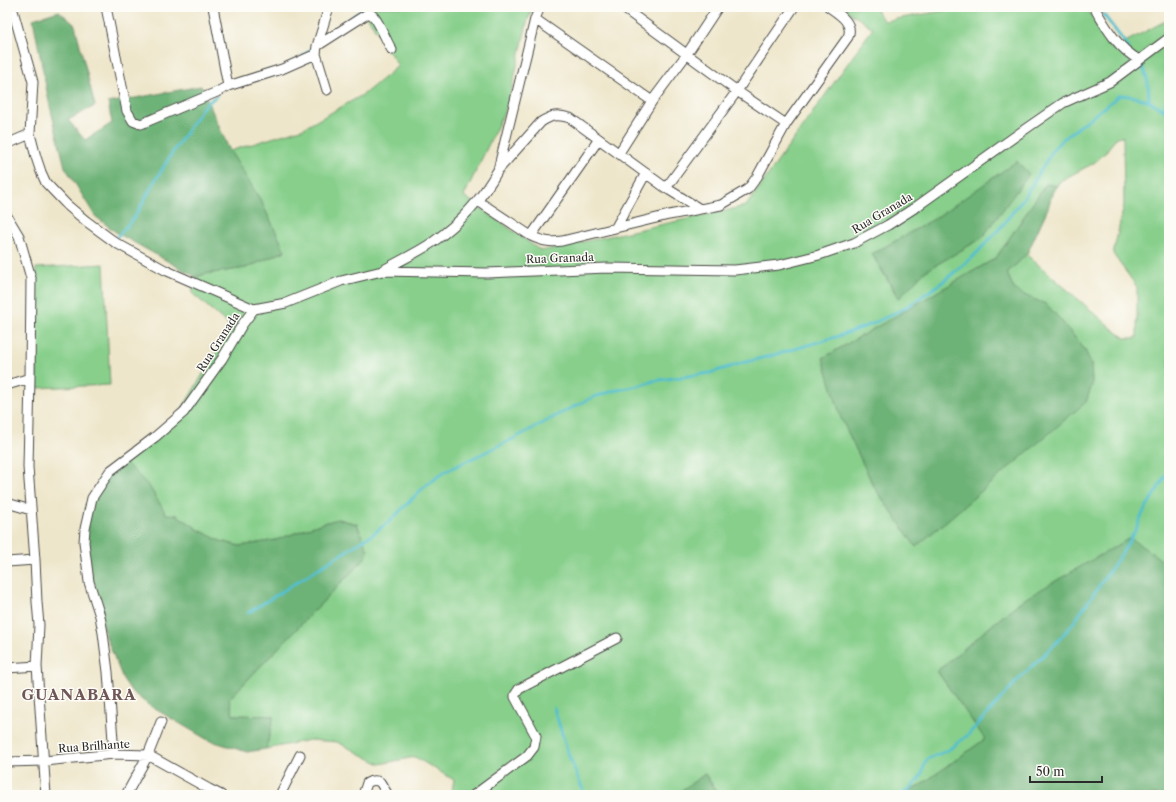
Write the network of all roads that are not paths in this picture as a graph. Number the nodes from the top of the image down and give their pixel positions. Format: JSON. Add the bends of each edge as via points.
{"nodes":[{"id":1,"x":12,"y":7,"type":"edge"},
{"id":2,"x":106,"y":7,"type":"edge"},
{"id":3,"x":212,"y":7,"type":"edge"},
{"id":4,"x":329,"y":7,"type":"edge"},
{"id":5,"x":540,"y":7,"type":"edge"},
{"id":6,"x":622,"y":7,"type":"edge"},
{"id":7,"x":718,"y":7,"type":"edge"},
{"id":8,"x":794,"y":7,"type":"edge"},
{"id":9,"x":829,"y":7,"type":"edge"},
{"id":10,"x":1094,"y":7,"type":"edge"},
{"id":11,"x":535,"y":19,"type":"junction"},
{"id":12,"x":1169,"y":38,"type":"edge"},
{"id":13,"x":317,"y":50,"type":"junction"},
{"id":14,"x":392,"y":50,"type":"dead end"},
{"id":15,"x":687,"y":54,"type":"junction"},
{"id":16,"x":1139,"y":60,"type":"junction"},
{"id":17,"x":228,"y":86,"type":"junction"},
{"id":18,"x":327,"y":90,"type":"dead end"},
{"id":19,"x":737,"y":91,"type":"junction"},
{"id":20,"x":652,"y":101,"type":"junction"},
{"id":21,"x":786,"y":124,"type":"junction"},
{"id":22,"x":30,"y":134,"type":"junction"},
{"id":23,"x":598,"y":139,"type":"junction"},
{"id":24,"x":7,"y":144,"type":"edge"},
{"id":25,"x":619,"y":153,"type":"junction"},
{"id":26,"x":498,"y":170,"type":"junction"},
{"id":27,"x":646,"y":173,"type":"junction"},
{"id":28,"x":666,"y":188,"type":"junction"},
{"id":29,"x":478,"y":201,"type":"junction"},
{"id":30,"x":700,"y":209,"type":"junction"},
{"id":31,"x":7,"y":216,"type":"edge"},
{"id":32,"x":616,"y":227,"type":"junction"},
{"id":33,"x":531,"y":236,"type":"junction"},
{"id":34,"x":382,"y":271,"type":"junction"},
{"id":35,"x":254,"y":309,"type":"junction"},
{"id":36,"x":30,"y":378,"type":"junction"},
{"id":37,"x":7,"y":385,"type":"edge"},
{"id":38,"x":7,"y":503,"type":"edge"},
{"id":39,"x":31,"y":510,"type":"junction"},
{"id":40,"x":35,"y":560,"type":"junction"},
{"id":41,"x":7,"y":562,"type":"edge"},
{"id":42,"x":617,"y":638,"type":"dead end"},
{"id":43,"x":37,"y":666,"type":"junction"},
{"id":44,"x":7,"y":668,"type":"edge"},
{"id":45,"x":161,"y":722,"type":"dead end"},
{"id":46,"x":114,"y":754,"type":"junction"},
{"id":47,"x":148,"y":755,"type":"junction"},
{"id":48,"x":300,"y":755,"type":"dead end"},
{"id":49,"x":44,"y":761,"type":"junction"},
{"id":50,"x":7,"y":762,"type":"edge"},
{"id":51,"x":207,"y":792,"type":"edge"},
{"id":52,"x":46,"y":795,"type":"edge"},
{"id":53,"x":126,"y":795,"type":"edge"},
{"id":54,"x":221,"y":795,"type":"edge"},
{"id":55,"x":280,"y":795,"type":"edge"},
{"id":56,"x":363,"y":795,"type":"edge"},
{"id":57,"x":388,"y":795,"type":"edge"},
{"id":58,"x":474,"y":795,"type":"edge"}],
"edges":[{"from":1,"to":22,"type":"street","via":[[33,82]]},
{"from":2,"to":17,"type":"street","via":[[127,110],[132,121],[141,124]]},
{"from":3,"to":17,"type":"street"},
{"from":4,"to":13,"type":"street"},
{"from":5,"to":11,"type":"street"},
{"from":6,"to":15,"type":"street"},
{"from":7,"to":15,"type":"street"},
{"from":8,"to":19,"type":"street"},
{"from":9,"to":21,"type":"street","via":[[847,22],[850,33]]},
{"from":10,"to":16,"type":"street","via":[[1119,45]]},
{"from":11,"to":20,"type":"street"},
{"from":11,"to":26,"type":"street"},
{"from":12,"to":16,"type":"street","name":"Rua Granada"},
{"from":13,"to":14,"type":"street","via":[[367,14],[373,16]]},
{"from":13,"to":17,"type":"street","via":[[282,69]]},
{"from":13,"to":18,"type":"street"},
{"from":15,"to":19,"type":"street"},
{"from":15,"to":20,"type":"street"},
{"from":16,"to":34,"type":"street","name":"Rua Granada","via":[[1110,82],[1063,103],[888,225],[854,243],[819,255],[779,265],[735,270],[608,268],[487,272]]},
{"from":19,"to":21,"type":"street"},
{"from":19,"to":28,"type":"street"},
{"from":20,"to":25,"type":"street"},
{"from":21,"to":30,"type":"street","via":[[748,189],[721,205]]},
{"from":22,"to":24,"type":"street"},
{"from":22,"to":35,"type":"street","via":[[46,183],[86,221],[116,243],[165,270]]},
{"from":23,"to":25,"type":"street"},
{"from":23,"to":26,"type":"street","via":[[570,118],[556,115],[546,118]]},
{"from":23,"to":33,"type":"street"},
{"from":25,"to":27,"type":"street"},
{"from":26,"to":29,"type":"street"},
{"from":27,"to":28,"type":"street"},
{"from":27,"to":32,"type":"street"},
{"from":28,"to":30,"type":"street"},
{"from":29,"to":33,"type":"street"},
{"from":29,"to":34,"type":"street","via":[[455,225]]},
{"from":30,"to":32,"type":"street"},
{"from":31,"to":36,"type":"street","via":[[20,236],[31,278]]},
{"from":32,"to":33,"type":"street","via":[[558,242],[546,242]]},
{"from":34,"to":35,"type":"street","name":"Rua Granada","via":[[342,281],[286,303]]},
{"from":35,"to":46,"type":"street","name":"Rua Granada","via":[[184,412],[110,470],[92,498],[84,542],[89,582],[103,633]]},
{"from":36,"to":37,"type":"street"},
{"from":36,"to":39,"type":"street","via":[[28,467]]},
{"from":38,"to":39,"type":"street"},
{"from":39,"to":40,"type":"street"},
{"from":40,"to":41,"type":"street"},
{"from":40,"to":43,"type":"street","via":[[39,625]]},
{"from":42,"to":58,"type":"street","via":[[519,689],[515,697],[536,736],[534,747],[527,756]]},
{"from":43,"to":44,"type":"street"},
{"from":43,"to":49,"type":"street"},
{"from":45,"to":47,"type":"street"},
{"from":46,"to":47,"type":"street","name":"Rua Brilhante"},
{"from":46,"to":49,"type":"street","name":"Rua Brilhante"},
{"from":47,"to":51,"type":"street","name":"Rua Brilhante"},
{"from":47,"to":53,"type":"street"},
{"from":48,"to":55,"type":"street"},
{"from":49,"to":50,"type":"street","name":"Rua Brilhante"},
{"from":49,"to":52,"type":"street"},
{"from":51,"to":54,"type":"street","name":"Rua Brilhante"},
{"from":56,"to":57,"type":"street","via":[[367,783],[375,780],[380,782]]}]}
